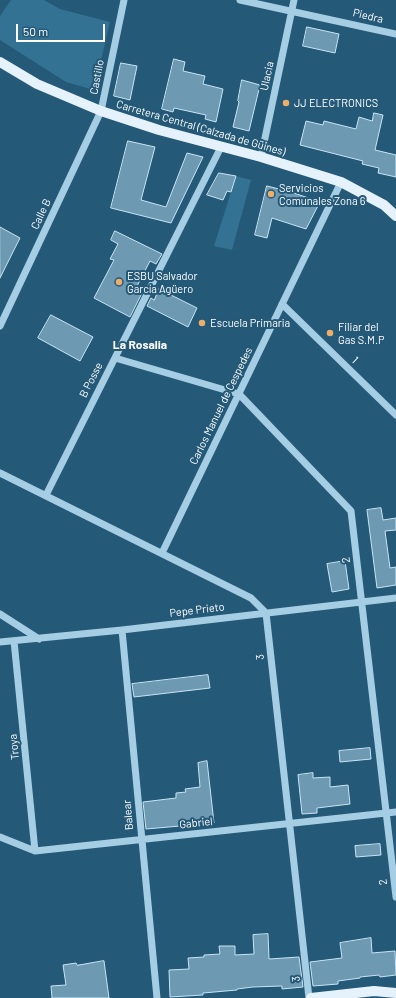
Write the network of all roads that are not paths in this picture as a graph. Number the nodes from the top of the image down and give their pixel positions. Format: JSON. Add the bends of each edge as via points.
{"nodes":[{"id":1,"x":124,"y":0,"type":"edge"},
{"id":2,"x":240,"y":0,"type":"edge"},
{"id":3,"x":294,"y":0,"type":"edge"},
{"id":4,"x":291,"y":10,"type":"junction"},
{"id":5,"x":396,"y":34,"type":"edge"},
{"id":6,"x":0,"y":62,"type":"edge"},
{"id":7,"x":101,"y":111,"type":"junction"},
{"id":8,"x":221,"y":147,"type":"junction"},
{"id":9,"x":261,"y":157,"type":"junction"},
{"id":10,"x":342,"y":182,"type":"junction"},
{"id":11,"x":396,"y":216,"type":"edge"},
{"id":12,"x":282,"y":304,"type":"junction"},
{"id":13,"x":0,"y":326,"type":"edge"},
{"id":14,"x":115,"y":358,"type":"junction"},
{"id":15,"x":239,"y":394,"type":"junction"},
{"id":16,"x":396,"y":415,"type":"edge"},
{"id":17,"x":0,"y":473,"type":"edge"},
{"id":18,"x":46,"y":496,"type":"junction"},
{"id":19,"x":162,"y":554,"type":"junction"},
{"id":20,"x":396,"y":598,"type":"edge"},
{"id":21,"x":362,"y":602,"type":"junction"},
{"id":22,"x":266,"y":613,"type":"junction"},
{"id":23,"x":0,"y":614,"type":"edge"},
{"id":24,"x":122,"y":630,"type":"junction"},
{"id":25,"x":39,"y":639,"type":"junction"},
{"id":26,"x":14,"y":641,"type":"junction"},
{"id":27,"x":0,"y":642,"type":"edge"},
{"id":28,"x":396,"y":812,"type":"edge"},
{"id":29,"x":386,"y":813,"type":"junction"},
{"id":30,"x":289,"y":824,"type":"junction"},
{"id":31,"x":0,"y":837,"type":"edge"},
{"id":32,"x":142,"y":840,"type":"junction"},
{"id":33,"x":35,"y":851,"type":"junction"},
{"id":34,"x":396,"y":897,"type":"edge"},
{"id":35,"x":396,"y":993,"type":"edge"},
{"id":36,"x":157,"y":998,"type":"edge"},
{"id":37,"x":310,"y":998,"type":"edge"}],
"edges":[{"from":1,"to":7,"type":"street","name":"Castillo"},
{"from":2,"to":4,"type":"street","name":"Piedra"},
{"from":3,"to":4,"type":"street","name":"Ulacia"},
{"from":4,"to":5,"type":"street","name":"Piedra"},
{"from":4,"to":9,"type":"street","name":"Ulacia"},
{"from":6,"to":7,"type":"main road","name":"Carretera Central (Calzada de Güines)","via":[[37,84]]},
{"from":7,"to":8,"type":"main road","name":"Carretera Central (Calzada de Güines)"},
{"from":7,"to":13,"type":"street","name":"Calle B"},
{"from":8,"to":9,"type":"main road","name":"Carretera Central (Calzada de Güines)"},
{"from":8,"to":14,"type":"street","name":"B Posse"},
{"from":9,"to":10,"type":"main road","name":"Carretera Central (Calzada de Güines)"},
{"from":10,"to":11,"type":"main road","name":"Carretera Central (Calzada de Güines)","via":[[384,205]]},
{"from":10,"to":12,"type":"street","name":"Carlos Manuel de Cespedes"},
{"from":12,"to":15,"type":"street","name":"Carlos Manuel de Cespedes"},
{"from":12,"to":16,"type":"street","name":"1"},
{"from":14,"to":15,"type":"street","name":"2"},
{"from":14,"to":18,"type":"street","name":"B Posse"},
{"from":15,"to":19,"type":"street","name":"Carlos Manuel de Cespedes"},
{"from":15,"to":21,"type":"street","name":"2","via":[[352,511]]},
{"from":17,"to":18,"type":"street"},
{"from":18,"to":19,"type":"street"},
{"from":19,"to":22,"type":"street","via":[[251,598]]},
{"from":20,"to":21,"type":"street","name":"Pepe Prieto"},
{"from":21,"to":22,"type":"street","name":"Pepe Prieto"},
{"from":21,"to":29,"type":"street","name":"2"},
{"from":22,"to":24,"type":"street","name":"Pepe Prieto"},
{"from":22,"to":30,"type":"street","name":"3"},
{"from":23,"to":25,"type":"street"},
{"from":24,"to":25,"type":"street","name":"Pepe Prieto"},
{"from":24,"to":32,"type":"street","name":"Balear"},
{"from":25,"to":26,"type":"street","name":"Pepe Prieto"},
{"from":26,"to":27,"type":"street","name":"Pepe Prieto"},
{"from":26,"to":33,"type":"street","name":"Troya"},
{"from":28,"to":29,"type":"street","name":"Gabriel"},
{"from":29,"to":30,"type":"street","name":"Gabriel"},
{"from":29,"to":34,"type":"street","name":"2"},
{"from":30,"to":32,"type":"street","name":"Gabriel"},
{"from":30,"to":37,"type":"street","name":"3"},
{"from":31,"to":33,"type":"street","name":"Gabriel"},
{"from":32,"to":33,"type":"street","name":"Gabriel"},
{"from":32,"to":36,"type":"street","name":"Balear"},
{"from":35,"to":37,"type":"main road","via":[[374,991]]}]}
